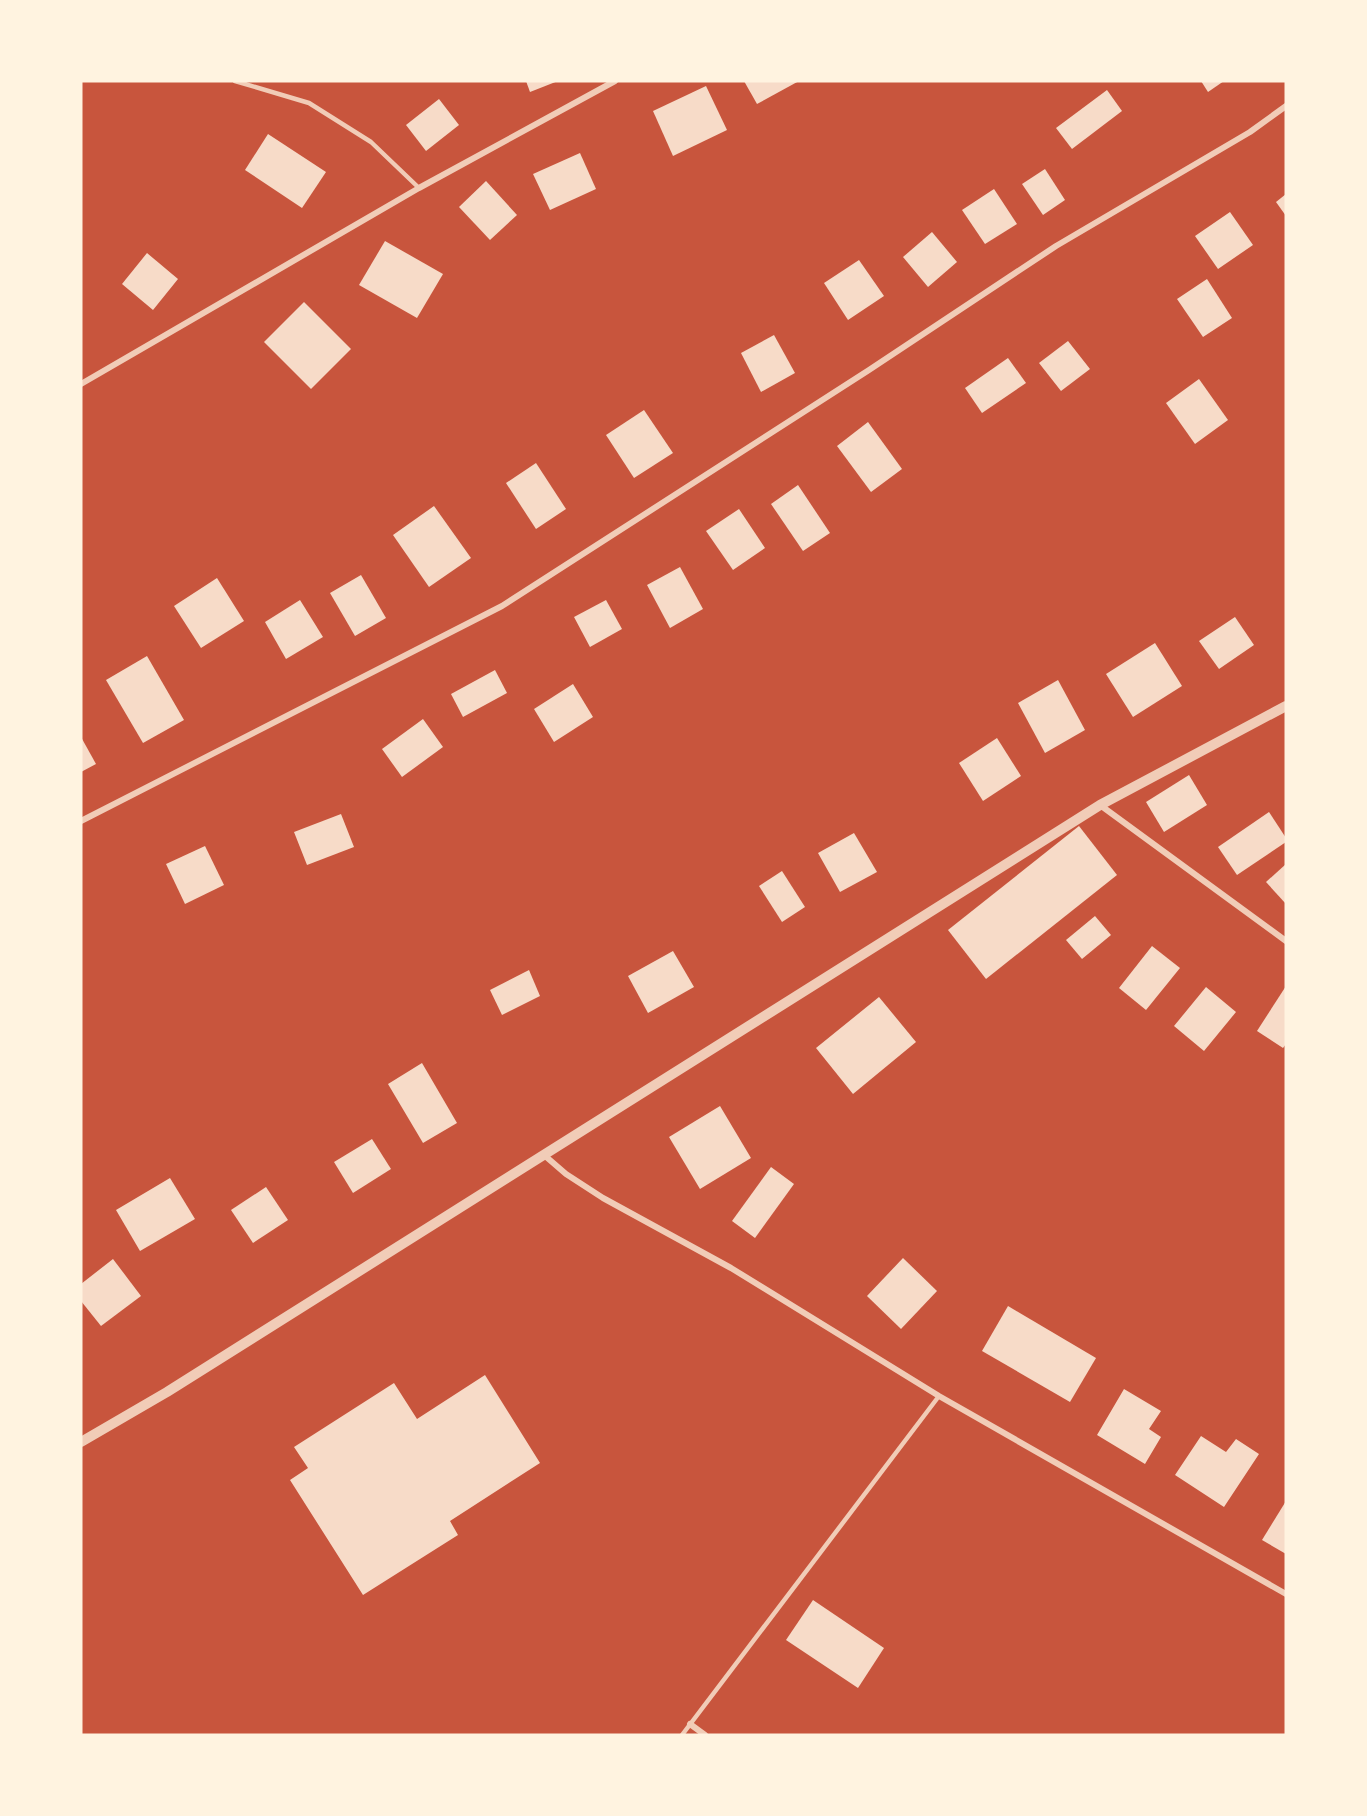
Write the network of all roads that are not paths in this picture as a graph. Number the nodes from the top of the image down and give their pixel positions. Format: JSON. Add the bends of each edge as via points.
{"nodes":[{"id":1,"x":235,"y":81,"type":"edge"},
{"id":2,"x":615,"y":81,"type":"edge"},
{"id":3,"x":1286,"y":106,"type":"edge"},
{"id":4,"x":420,"y":188,"type":"junction"},
{"id":5,"x":81,"y":384,"type":"edge"},
{"id":6,"x":1286,"y":706,"type":"edge"},
{"id":7,"x":1100,"y":805,"type":"junction"},
{"id":8,"x":81,"y":821,"type":"edge"},
{"id":9,"x":1286,"y":941,"type":"edge"},
{"id":10,"x":544,"y":1155,"type":"junction"},
{"id":11,"x":939,"y":1396,"type":"junction"},
{"id":12,"x":81,"y":1442,"type":"edge"},
{"id":13,"x":1286,"y":1594,"type":"edge"},
{"id":14,"x":690,"y":1724,"type":"junction"},
{"id":15,"x":682,"y":1735,"type":"edge"},
{"id":16,"x":705,"y":1735,"type":"edge"}],
"edges":[{"from":1,"to":4,"type":"lane","via":[[309,103],[371,142]]},
{"from":2,"to":4,"type":"street"},
{"from":3,"to":8,"type":"street","via":[[1250,132],[1056,246],[502,606]]},
{"from":4,"to":5,"type":"street"},
{"from":6,"to":7,"type":"street"},
{"from":7,"to":9,"type":"street"},
{"from":7,"to":10,"type":"street"},
{"from":10,"to":11,"type":"street","via":[[603,1198],[730,1268]]},
{"from":10,"to":12,"type":"street"},
{"from":11,"to":13,"type":"street"},
{"from":11,"to":14,"type":"lane"},
{"from":14,"to":15,"type":"lane"},
{"from":14,"to":16,"type":"street"}]}
